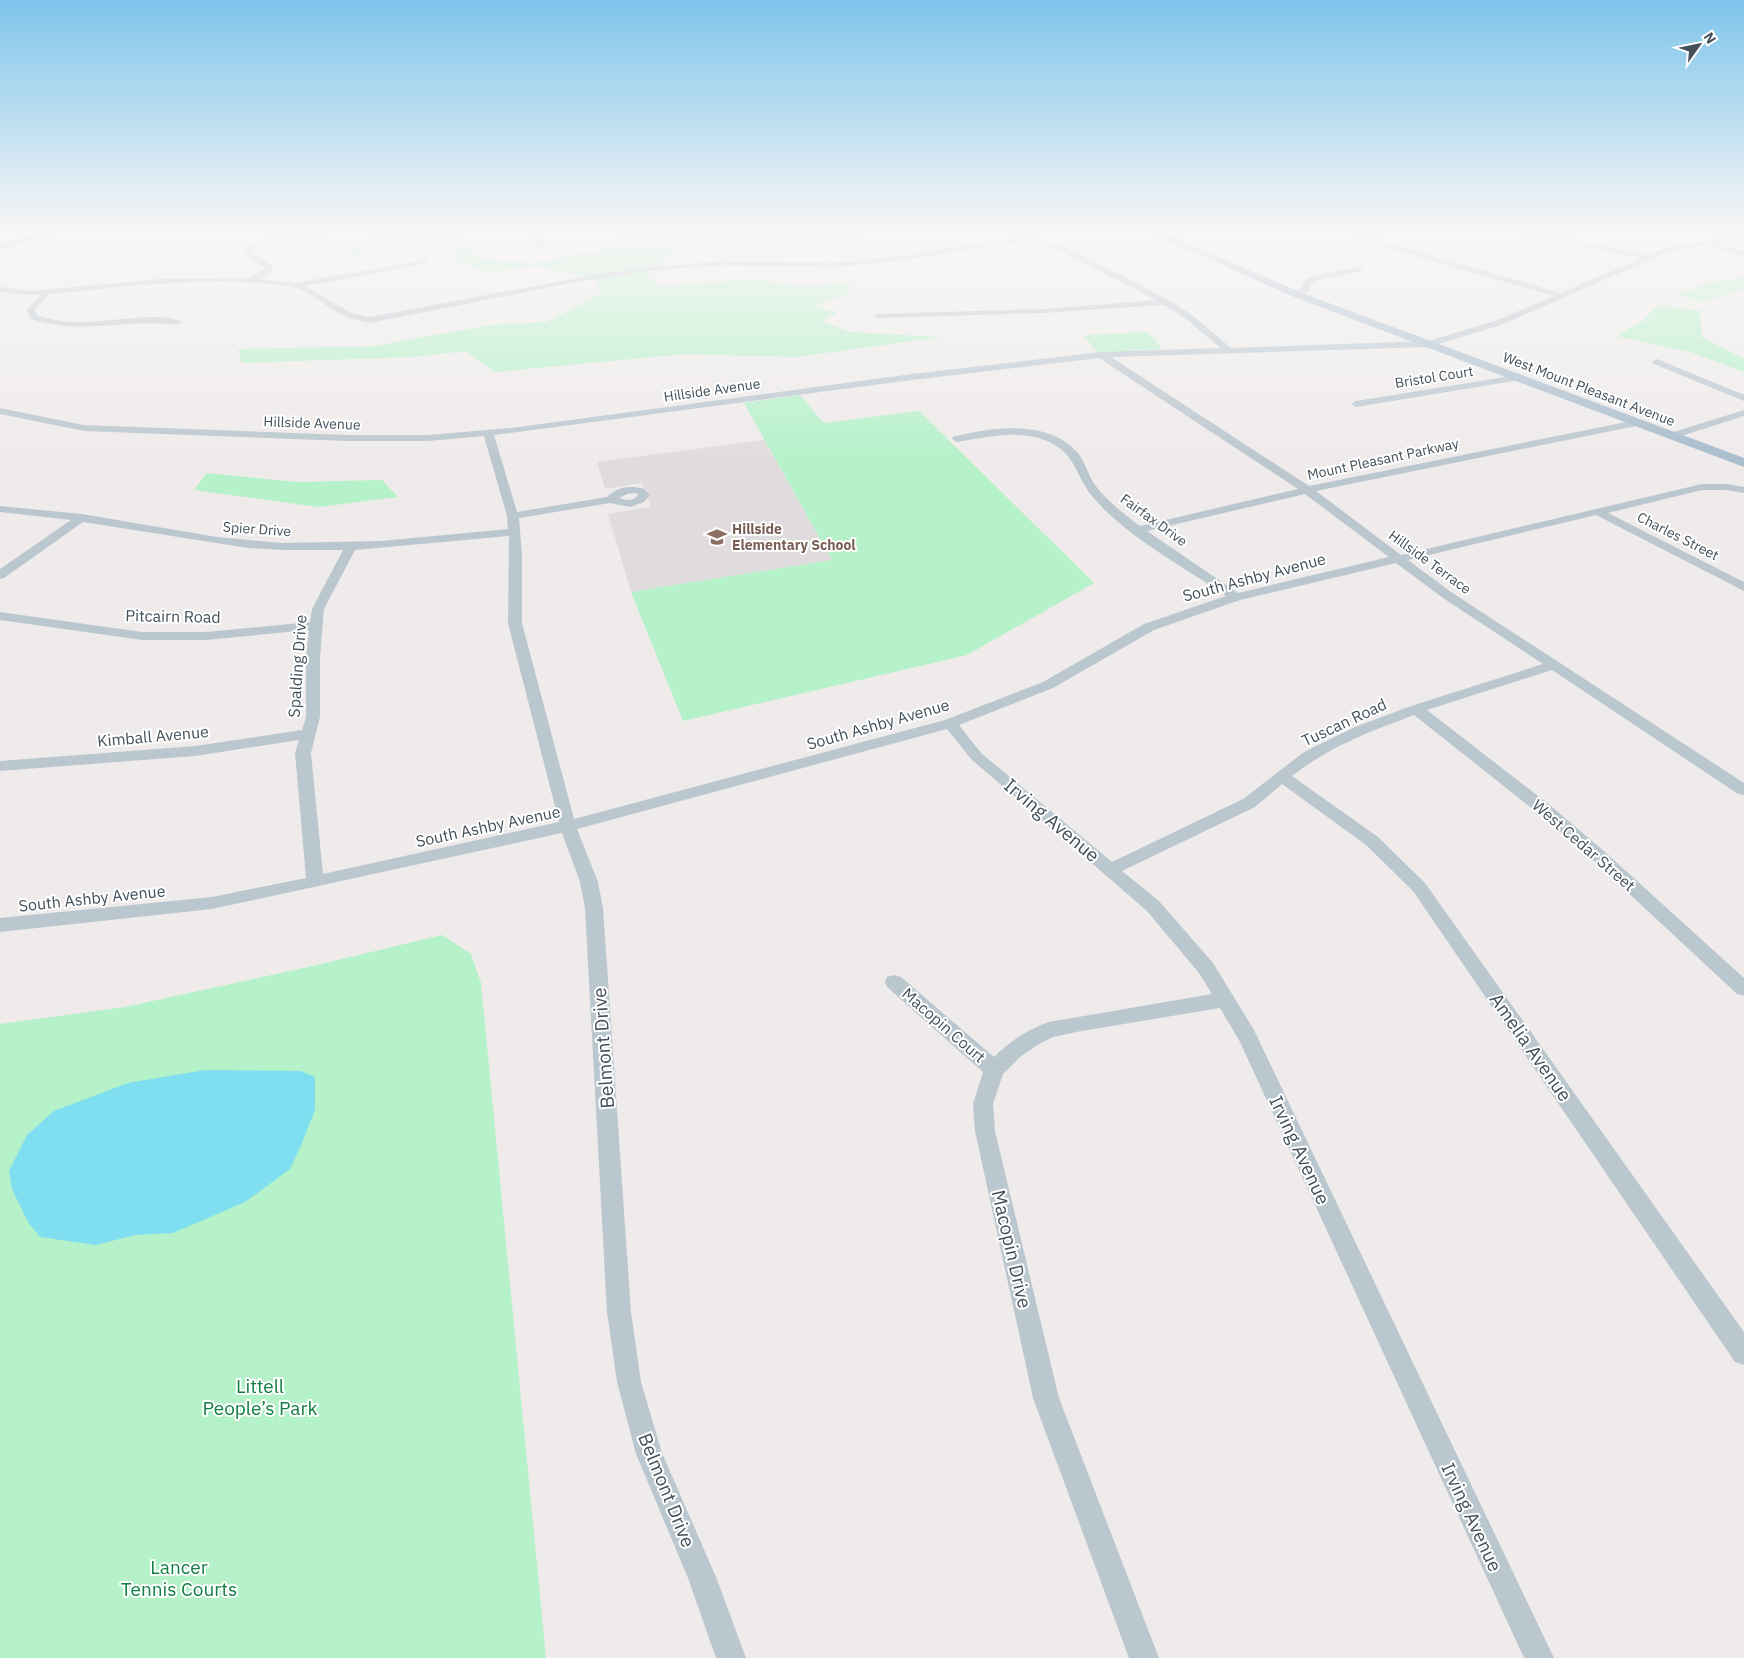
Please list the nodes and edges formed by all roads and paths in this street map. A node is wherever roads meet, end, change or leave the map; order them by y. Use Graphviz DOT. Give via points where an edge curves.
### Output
graph roads {
  1 [pos="34,306"];
  2 [pos="333,306"];
  3 [pos="440,306"];
  4 [pos="1106,306"];
  5 [pos="1173,306"];
  6 [pos="1328,306"];
  7 [pos="1535,306"];
  8 [pos="878,316"];
  9 [pos="178,322"];
  10 [pos="1429,344"];
  11 [pos="1227,349"];
  12 [pos="1101,355"];
  13 [pos="1657,362"];
  14 [pos="1517,378"];
  15 [pos="1744,398"];
  16 [pos="1356,404"];
  17 [pos="0,411"];
  18 [pos="1744,413"];
  19 [pos="1636,423"];
  20 [pos="488,433"];
  21 [pos="1672,436"];
  22 [pos="956,440"];
  23 [pos="1744,463"];
  24 [pos="1308,490"];
  25 [pos="1744,490"];
  26 [pos="610,500"];
  27 [pos="0,509"];
  28 [pos="1598,512"];
  29 [pos="82,517"];
  30 [pos="513,524"];
  31 [pos="1138,530"];
  32 [pos="350,548"];
  33 [pos="1399,559"];
  34 [pos="0,575"];
  35 [pos="1744,587"];
  36 [pos="1236,596"];
  37 [pos="0,616"];
  38 [pos="316,626"];
  39 [pos="1554,665"];
  40 [pos="1416,709"];
  41 [pos="950,723"];
  42 [pos="309,734"];
  43 [pos="0,766"];
  44 [pos="1282,777"];
  45 [pos="1744,790"];
  46 [pos="568,826"];
  47 [pos="1111,869"];
  48 [pos="315,882"];
  49 [pos="0,925"];
  50 [pos="894,982"];
  51 [pos="1744,989"];
  52 [pos="1225,1000"];
  53 [pos="994,1069"];
  54 [pos="1744,1353"];
  55 [pos="731,1658"];
  56 [pos="1144,1658"];
  57 [pos="1539,1658"];
  1 -- 9 [label="street" via="31,310 34,317 47,322 77,325"];
  2 -- 3 [label="street" via="351,318 370,320"];
  4 -- 8 [label="street"];
  5 -- 11 [label="street"];
  6 -- 10 [label="main road, West Mount Pleasant Avenue"];
  7 -- 10 [label="street, Hillside Avenue" via="1498,323"];
  10 -- 11 [label="street, Hillside Avenue"];
  10 -- 14 [label="main road, West Mount Pleasant Avenue"];
  11 -- 12 [label="street, Hillside Avenue"];
  12 -- 20 [label="street, Hillside Avenue"];
  12 -- 24 [label="street, Hillside Terrace"];
  13 -- 15 [label="street"];
  14 -- 16 [label="street, Bristol Court"];
  14 -- 19 [label="main road, West Mount Pleasant Avenue"];
  17 -- 20 [label="street, Hillside Avenue" via="84,428 387,439"];
  18 -- 21 [label="street"];
  19 -- 21 [label="main road, West Mount Pleasant Avenue"];
  19 -- 24 [label="street, Mount Pleasant Parkway"];
  20 -- 30 [label="street, Belmont Drive"];
  21 -- 23 [label="main road, West Mount Pleasant Avenue"];
  22 -- 31 [label="street, Fairfax Drive" via="1004,432 1048,438 1071,451 1093,491"];
  24 -- 31 [label="street, Mount Pleasant Parkway"];
  24 -- 33 [label="street, Hillside Terrace"];
  25 -- 28 [label="street, South Ashby Avenue" via="1702,487"];
  26 -- 30 [label="street, Spier Drive"];
  27 -- 29 [label="street, Spier Drive"];
  28 -- 33 [label="street, South Ashby Avenue"];
  28 -- 35 [label="street, Charles Street"];
  29 -- 32 [label="street, Spier Drive" via="241,544"];
  29 -- 34 [label="street"];
  30 -- 32 [label="street, Spier Drive"];
  30 -- 46 [label="street, Belmont Drive" via="515,623"];
  31 -- 36 [label="street, Fairfax Drive"];
  32 -- 38 [label="street, Spalding Drive" via="318,609"];
  33 -- 36 [label="street, South Ashby Avenue"];
  33 -- 39 [label="street, Hillside Terrace" via="1447,595"];
  36 -- 41 [label="street, South Ashby Avenue" via="1149,627 1039,689"];
  37 -- 38 [label="street, Pitcairn Road" via="142,636 206,636"];
  38 -- 42 [label="street, Spalding Drive" via="314,718"];
  39 -- 40 [label="street, Tuscan Road"];
  39 -- 45 [label="street, Hillside Terrace"];
  40 -- 44 [label="street, Tuscan Road" via="1360,730 1309,756"];
  40 -- 51 [label="street, West Cedar Street" via="1599,856"];
  41 -- 46 [label="street, South Ashby Avenue"];
  41 -- 47 [label="street, Irving Avenue" via="976,756"];
  42 -- 43 [label="street, Kimball Avenue" via="195,751"];
  42 -- 48 [label="street, Spalding Drive" via="303,753"];
  44 -- 47 [label="street, Tuscan Road" via="1249,803"];
  44 -- 54 [label="street, Amelia Avenue" via="1377,844 1419,887"];
  46 -- 48 [label="street, South Ashby Avenue"];
  46 -- 55 [label="street, Belmont Drive" via="589,882 594,908 619,1312 629,1382 649,1454 702,1577"];
  47 -- 52 [label="street, Irving Avenue" via="1177,932 1206,968"];
  48 -- 49 [label="street, South Ashby Avenue" via="212,903"];
  50 -- 53 [label="street, Macopin Court"];
  52 -- 53 [label="street, Macopin Drive" via="1049,1030 1032,1038"];
  52 -- 57 [label="street, Irving Avenue" via="1247,1036"];
  53 -- 56 [label="street, Macopin Drive" via="982,1104 985,1132 1046,1398"];
}
